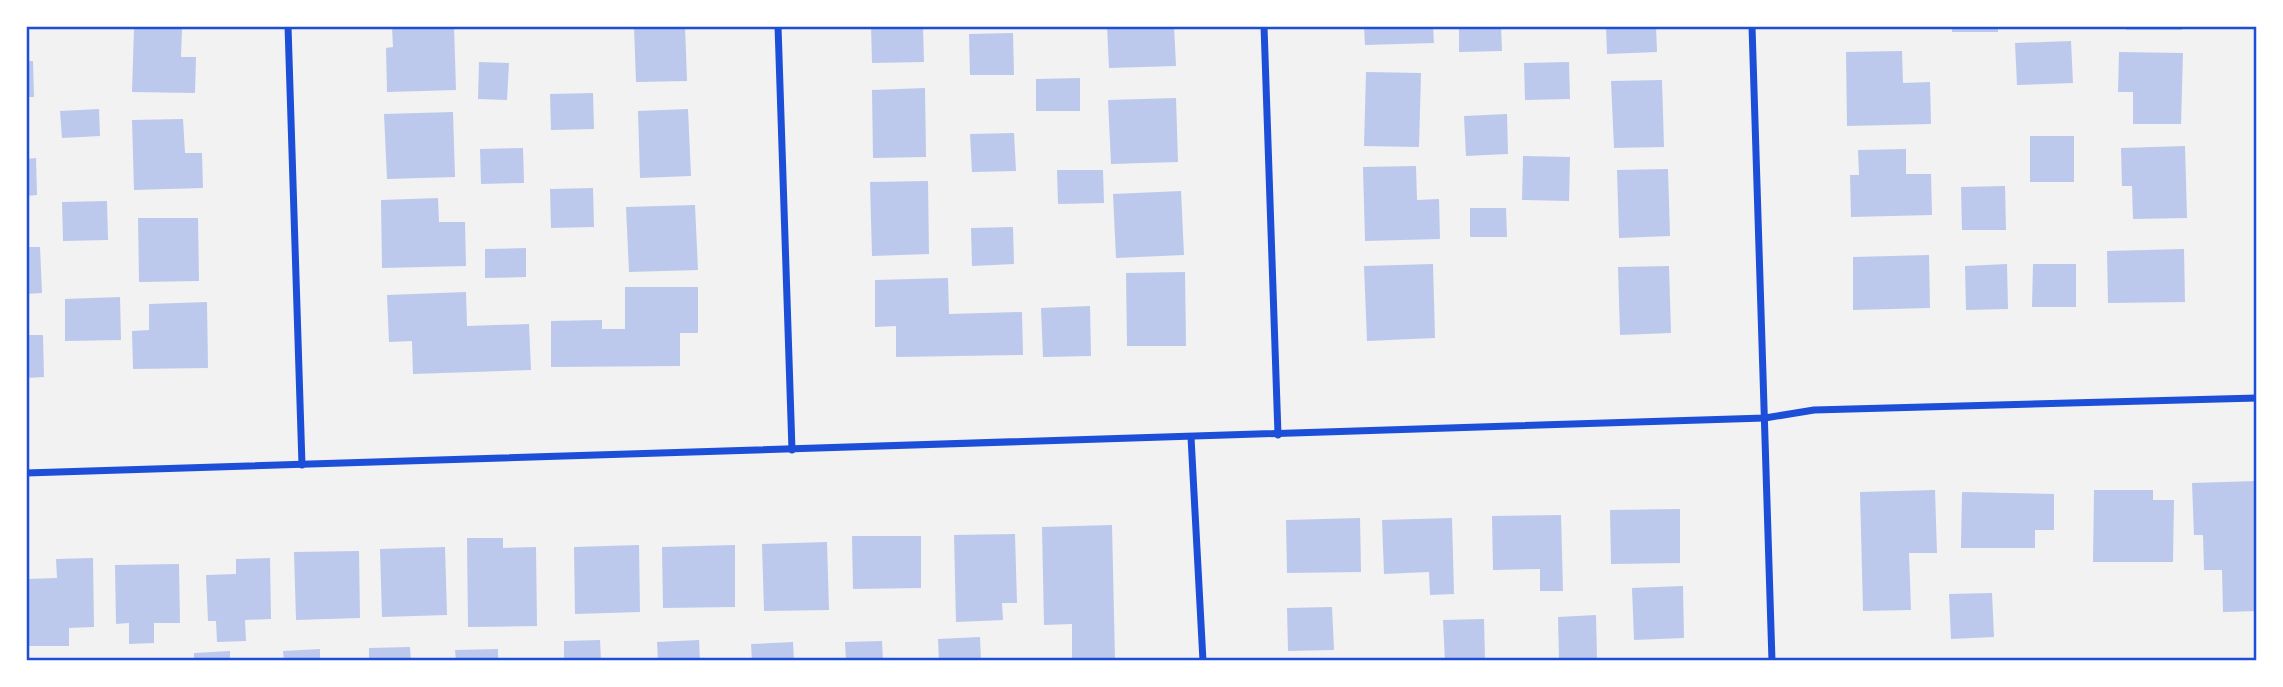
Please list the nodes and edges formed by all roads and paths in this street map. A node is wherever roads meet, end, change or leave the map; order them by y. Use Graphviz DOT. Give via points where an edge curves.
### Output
graph roads {
  1 [pos="288,26"];
  2 [pos="778,26"];
  3 [pos="1265,26"];
  4 [pos="1752,26"];
  5 [pos="2257,398"];
  6 [pos="1765,418"];
  7 [pos="1278,435"];
  8 [pos="1191,437"];
  9 [pos="792,450"];
  10 [pos="302,465"];
  11 [pos="26,473"];
  12 [pos="1203,661"];
  13 [pos="1772,661"];
  1 -- 10 [label="street"];
  2 -- 9 [label="street"];
  3 -- 7 [label="street"];
  4 -- 6 [label="street"];
  5 -- 6 [label="street" via="1814,410"];
  6 -- 7 [label="street"];
  6 -- 13 [label="street"];
  7 -- 8 [label="street"];
  8 -- 9 [label="street"];
  8 -- 12 [label="street"];
  9 -- 10 [label="street"];
  10 -- 11 [label="street"];
}
